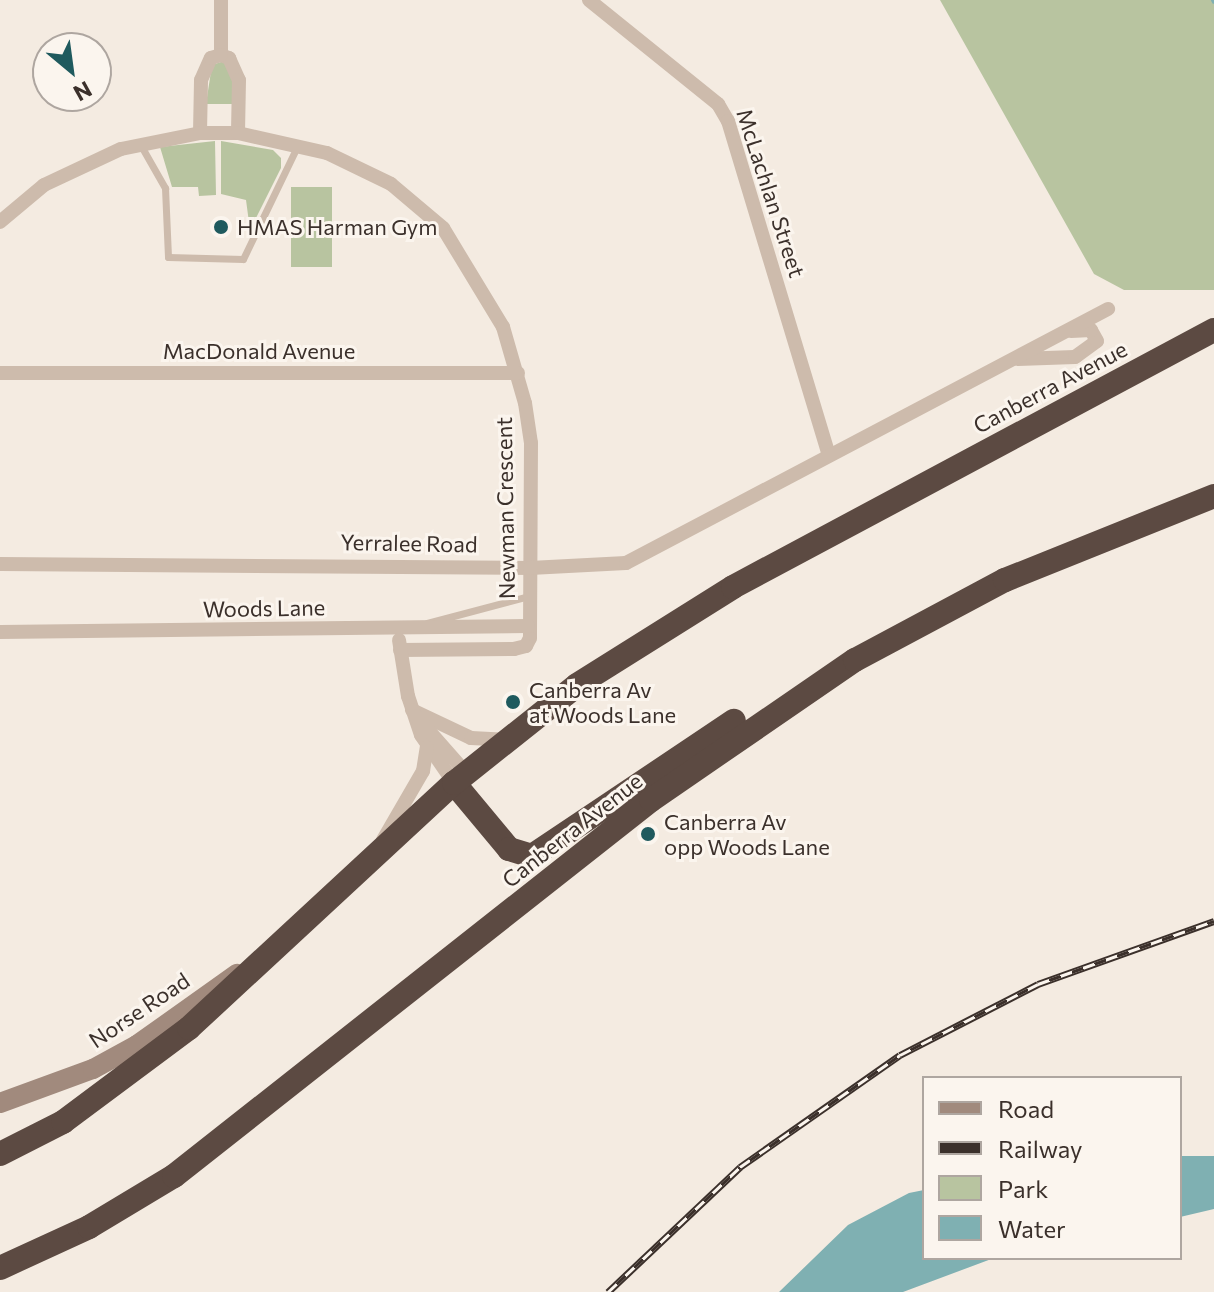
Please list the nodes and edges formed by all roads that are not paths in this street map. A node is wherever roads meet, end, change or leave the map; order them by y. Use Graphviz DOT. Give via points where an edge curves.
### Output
graph roads {
  1 [pos="221,0"];
  2 [pos="589,0"];
  3 [pos="221,55"];
  4 [pos="200,133"];
  5 [pos="238,133"];
  6 [pos="140,144"];
  7 [pos="298,145"];
  8 [pos="0,222"];
  9 [pos="1108,309"];
  10 [pos="1214,330"];
  11 [pos="1063,332"];
  12 [pos="1008,362"];
  13 [pos="0,373"];
  14 [pos="518,373"];
  15 [pos="829,455"];
  16 [pos="1214,496"];
  17 [pos="0,564"];
  18 [pos="530,568"];
  19 [pos="529,596"];
  20 [pos="927,618"];
  21 [pos="528,626"];
  22 [pos="397,628"];
  23 [pos="418,628"];
  24 [pos="0,632"];
  25 [pos="400,650"];
  26 [pos="414,713"];
  27 [pos="505,740"];
  28 [pos="427,747"];
  29 [pos="460,778"];
  30 [pos="375,854"];
  31 [pos="527,856"];
  32 [pos="526,899"];
  33 [pos="254,962"];
  34 [pos="0,1103"];
  35 [pos="0,1154"];
  36 [pos="0,1268"];
  1 -- 3 [label="street"];
  2 -- 15 [label="street, McLachlan Street" via="718,104 728,121"];
  3 -- 4 [label="street" via="211,58 201,80"];
  3 -- 5 [label="street" via="229,58 239,80"];
  4 -- 5 [label="street, Newman Crescent"];
  4 -- 6 [label="street, Newman Crescent"];
  5 -- 7 [label="street, Newman Crescent"];
  6 -- 7 [label="lane" via="165,188 168,257 243,259"];
  6 -- 8 [label="street, Newman Crescent" via="86,162 44,185"];
  7 -- 14 [label="street, Newman Crescent" via="391,184 443,228 485,290"];
  9 -- 11 [label="street, Yerralee Road"];
  10 -- 27 [label="highway, Canberra Avenue" via="733,587 577,685"];
  11 -- 12 [label="street, Yerralee Road"];
  11 -- 12 [label="street, Yerralee Road" via="1091,330 1097,341 1075,357"];
  12 -- 15 [label="street, Yerralee Road"];
  13 -- 14 [label="street, MacDonald Avenue"];
  14 -- 18 [label="street, Newman Crescent" via="531,443"];
  15 -- 18 [label="street, Yerralee Road" via="626,563"];
  16 -- 20 [label="highway, Canberra Avenue" via="1057,556"];
  17 -- 18 [label="street, Yerralee Road"];
  18 -- 19 [label="street, Newman Crescent"];
  19 -- 21 [label="street, Newman Crescent"];
  19 -- 23 [label="lane" via="446,614"];
  20 -- 31 [label="highway" via="771,698 547,849"];
  20 -- 32 [label="highway, Canberra Avenue" via="738,737"];
  21 -- 23 [label="street, Woods Lane"];
  21 -- 25 [label="street, Newman Crescent" via="529,641 518,649"];
  22 -- 23 [label="street, Woods Lane"];
  22 -- 24 [label="street, Woods Lane"];
  22 -- 25 [label="street"];
  25 -- 26 [label="street"];
  26 -- 27 [label="street" via="471,738"];
  26 -- 28 [label="street"];
  26 -- 29 [label="street"];
  27 -- 29 [label="highway, Canberra Avenue"];
  28 -- 29 [label="street"];
  28 -- 30 [label="street" via="423,771"];
  29 -- 30 [label="highway, Canberra Avenue"];
  29 -- 31 [label="highway"];
  30 -- 33 [label="highway, Canberra Avenue"];
  31 -- 32 [label="highway"];
  32 -- 36 [label="highway, Canberra Avenue" via="174,1176 89,1227"];
  33 -- 34 [label="main road, Norse Road" via="137,1045 93,1069"];
  33 -- 35 [label="highway, Canberra Avenue" via="189,1028 121,1082 63,1122"];
}
